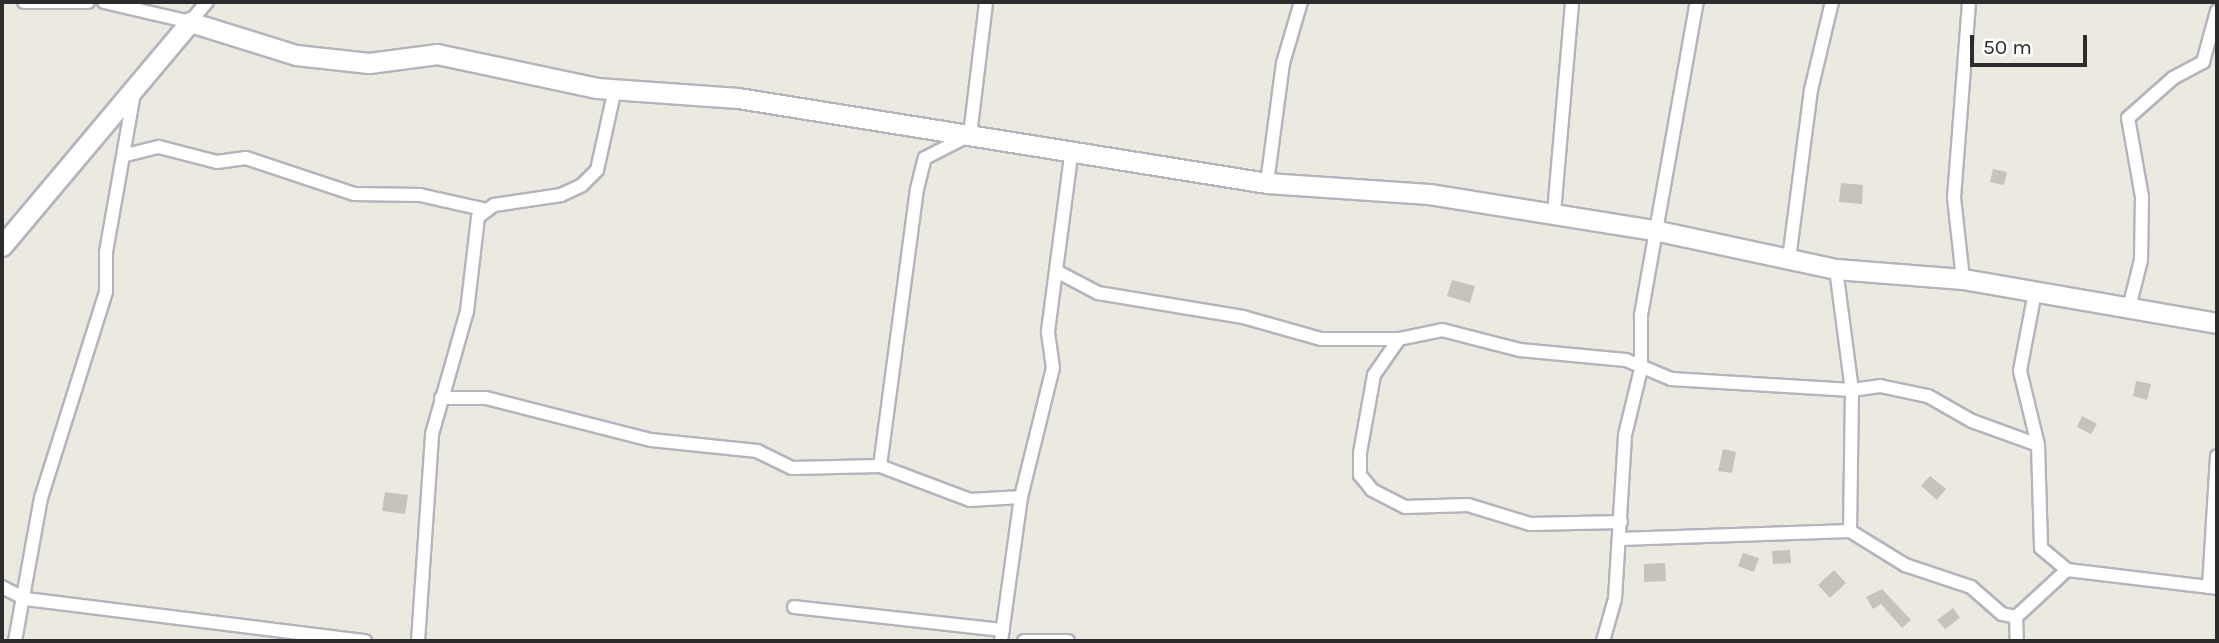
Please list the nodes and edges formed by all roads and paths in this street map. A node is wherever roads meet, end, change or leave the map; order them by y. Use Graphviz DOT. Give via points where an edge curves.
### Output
graph roads {
  1 [pos="24,2"];
  2 [pos="88,2"];
  3 [pos="104,2"];
  4 [pos="161,2"];
  5 [pos="207,2"];
  6 [pos="986,2"];
  7 [pos="1301,2"];
  8 [pos="1572,2"];
  9 [pos="1697,2"];
  10 [pos="1832,2"];
  11 [pos="1969,2"];
  12 [pos="2217,10"];
  13 [pos="166,15"];
  14 [pos="190,22"];
  15 [pos="136,81"];
  16 [pos="615,89"];
  17 [pos="970,135"];
  18 [pos="1072,149"];
  19 [pos="126,155"];
  20 [pos="1268,183"];
  21 [pos="487,210"];
  22 [pos="1554,214"];
  23 [pos="1654,230"];
  24 [pos="2,246"];
  25 [pos="1789,258"];
  26 [pos="1836,269"];
  27 [pos="1058,272"];
  28 [pos="1963,279"];
  29 [pos="2035,292"];
  30 [pos="2129,308"];
  31 [pos="2217,323"];
  32 [pos="1399,339"];
  33 [pos="1641,369"];
  34 [pos="1852,390"];
  35 [pos="441,398"];
  36 [pos="2038,445"];
  37 [pos="2217,456"];
  38 [pos="880,466"];
  39 [pos="1021,496"];
  40 [pos="1621,522"];
  41 [pos="1850,531"];
  42 [pos="1620,539"];
  43 [pos="2067,570"];
  44 [pos="2,587"];
  45 [pos="2213,587"];
  46 [pos="26,599"];
  47 [pos="794,607"];
  48 [pos="2016,617"];
  49 [pos="1002,636"];
  50 [pos="15,641"];
  51 [pos="365,641"];
  52 [pos="418,641"];
  53 [pos="1024,641"];
  54 [pos="1068,641"];
  55 [pos="1603,641"];
  56 [pos="2017,641"];
  1 -- 2 [label="street"];
  3 -- 13 [label="street"];
  4 -- 13 [label="street"];
  5 -- 14 [label="street"];
  6 -- 17 [label="street"];
  7 -- 20 [label="street" via="1283,63"];
  8 -- 22 [label="street"];
  9 -- 23 [label="street"];
  10 -- 25 [label="street" via="1811,90"];
  11 -- 28 [label="street" via="1954,198"];
  12 -- 30 [label="street" via="2203,62 2172,78 2129,118 2142,197 2141,260"];
  13 -- 14 [label="street"];
  14 -- 15 [label="street"];
  14 -- 16 [label="street" via="296,55 369,63 436,54"];
  15 -- 19 [label="street"];
  15 -- 24 [label="street"];
  16 -- 17 [label="street" via="738,98"];
  16 -- 21 [label="street" via="597,170 582,185"];
  17 -- 18 [label="street"];
  17 -- 38 [label="street" via="925,158"];
  18 -- 20 [label="street"];
  18 -- 27 [label="street"];
  19 -- 21 [label="street" via="159,147 217,162 246,158 354,194 420,195"];
  19 -- 46 [label="street" via="106,253 106,292 86,339 41,498"];
  20 -- 22 [label="street" via="1429,194"];
  21 -- 35 [label="street" via="478,217 467,311"];
  22 -- 23 [label="street"];
  23 -- 25 [label="street"];
  23 -- 33 [label="street" via="1641,315"];
  25 -- 26 [label="street"];
  26 -- 28 [label="street"];
  26 -- 34 [label="street"];
  27 -- 32 [label="street" via="1098,293 1175,310 1243,317 1321,339"];
  27 -- 39 [label="street" via="1048,331 1053,368"];
  28 -- 29 [label="street"];
  29 -- 30 [label="street"];
  29 -- 36 [label="street" via="2020,370"];
  30 -- 31 [label="street"];
  32 -- 33 [label="street" via="1442,330 1520,350 1626,360"];
  32 -- 40 [label="street" via="1374,374 1360,453 1360,475 1372,490 1405,507 1468,505 1531,524"];
  33 -- 34 [label="street" via="1671,379"];
  33 -- 40 [label="street" via="1625,435"];
  34 -- 36 [label="street" via="1880,386 1928,396 1972,421"];
  34 -- 41 [label="street"];
  35 -- 38 [label="street" via="486,398 652,440 757,451 792,468"];
  35 -- 52 [label="street" via="432,434"];
  36 -- 43 [label="street" via="2041,548"];
  37 -- 45 [label="street"];
  38 -- 39 [label="street" via="970,500"];
  39 -- 49 [label="street"];
  40 -- 42 [label="street"];
  41 -- 42 [label="street"];
  41 -- 48 [label="street" via="1905,565 1971,587 2002,614"];
  42 -- 55 [label="street" via="1615,599"];
  43 -- 45 [label="street"];
  43 -- 48 [label="street"];
  44 -- 46 [label="street"];
  46 -- 50 [label="street"];
  46 -- 51 [label="street"];
  47 -- 49 [label="street"];
  48 -- 56 [label="street"];
  53 -- 54 [label="street"];
}
